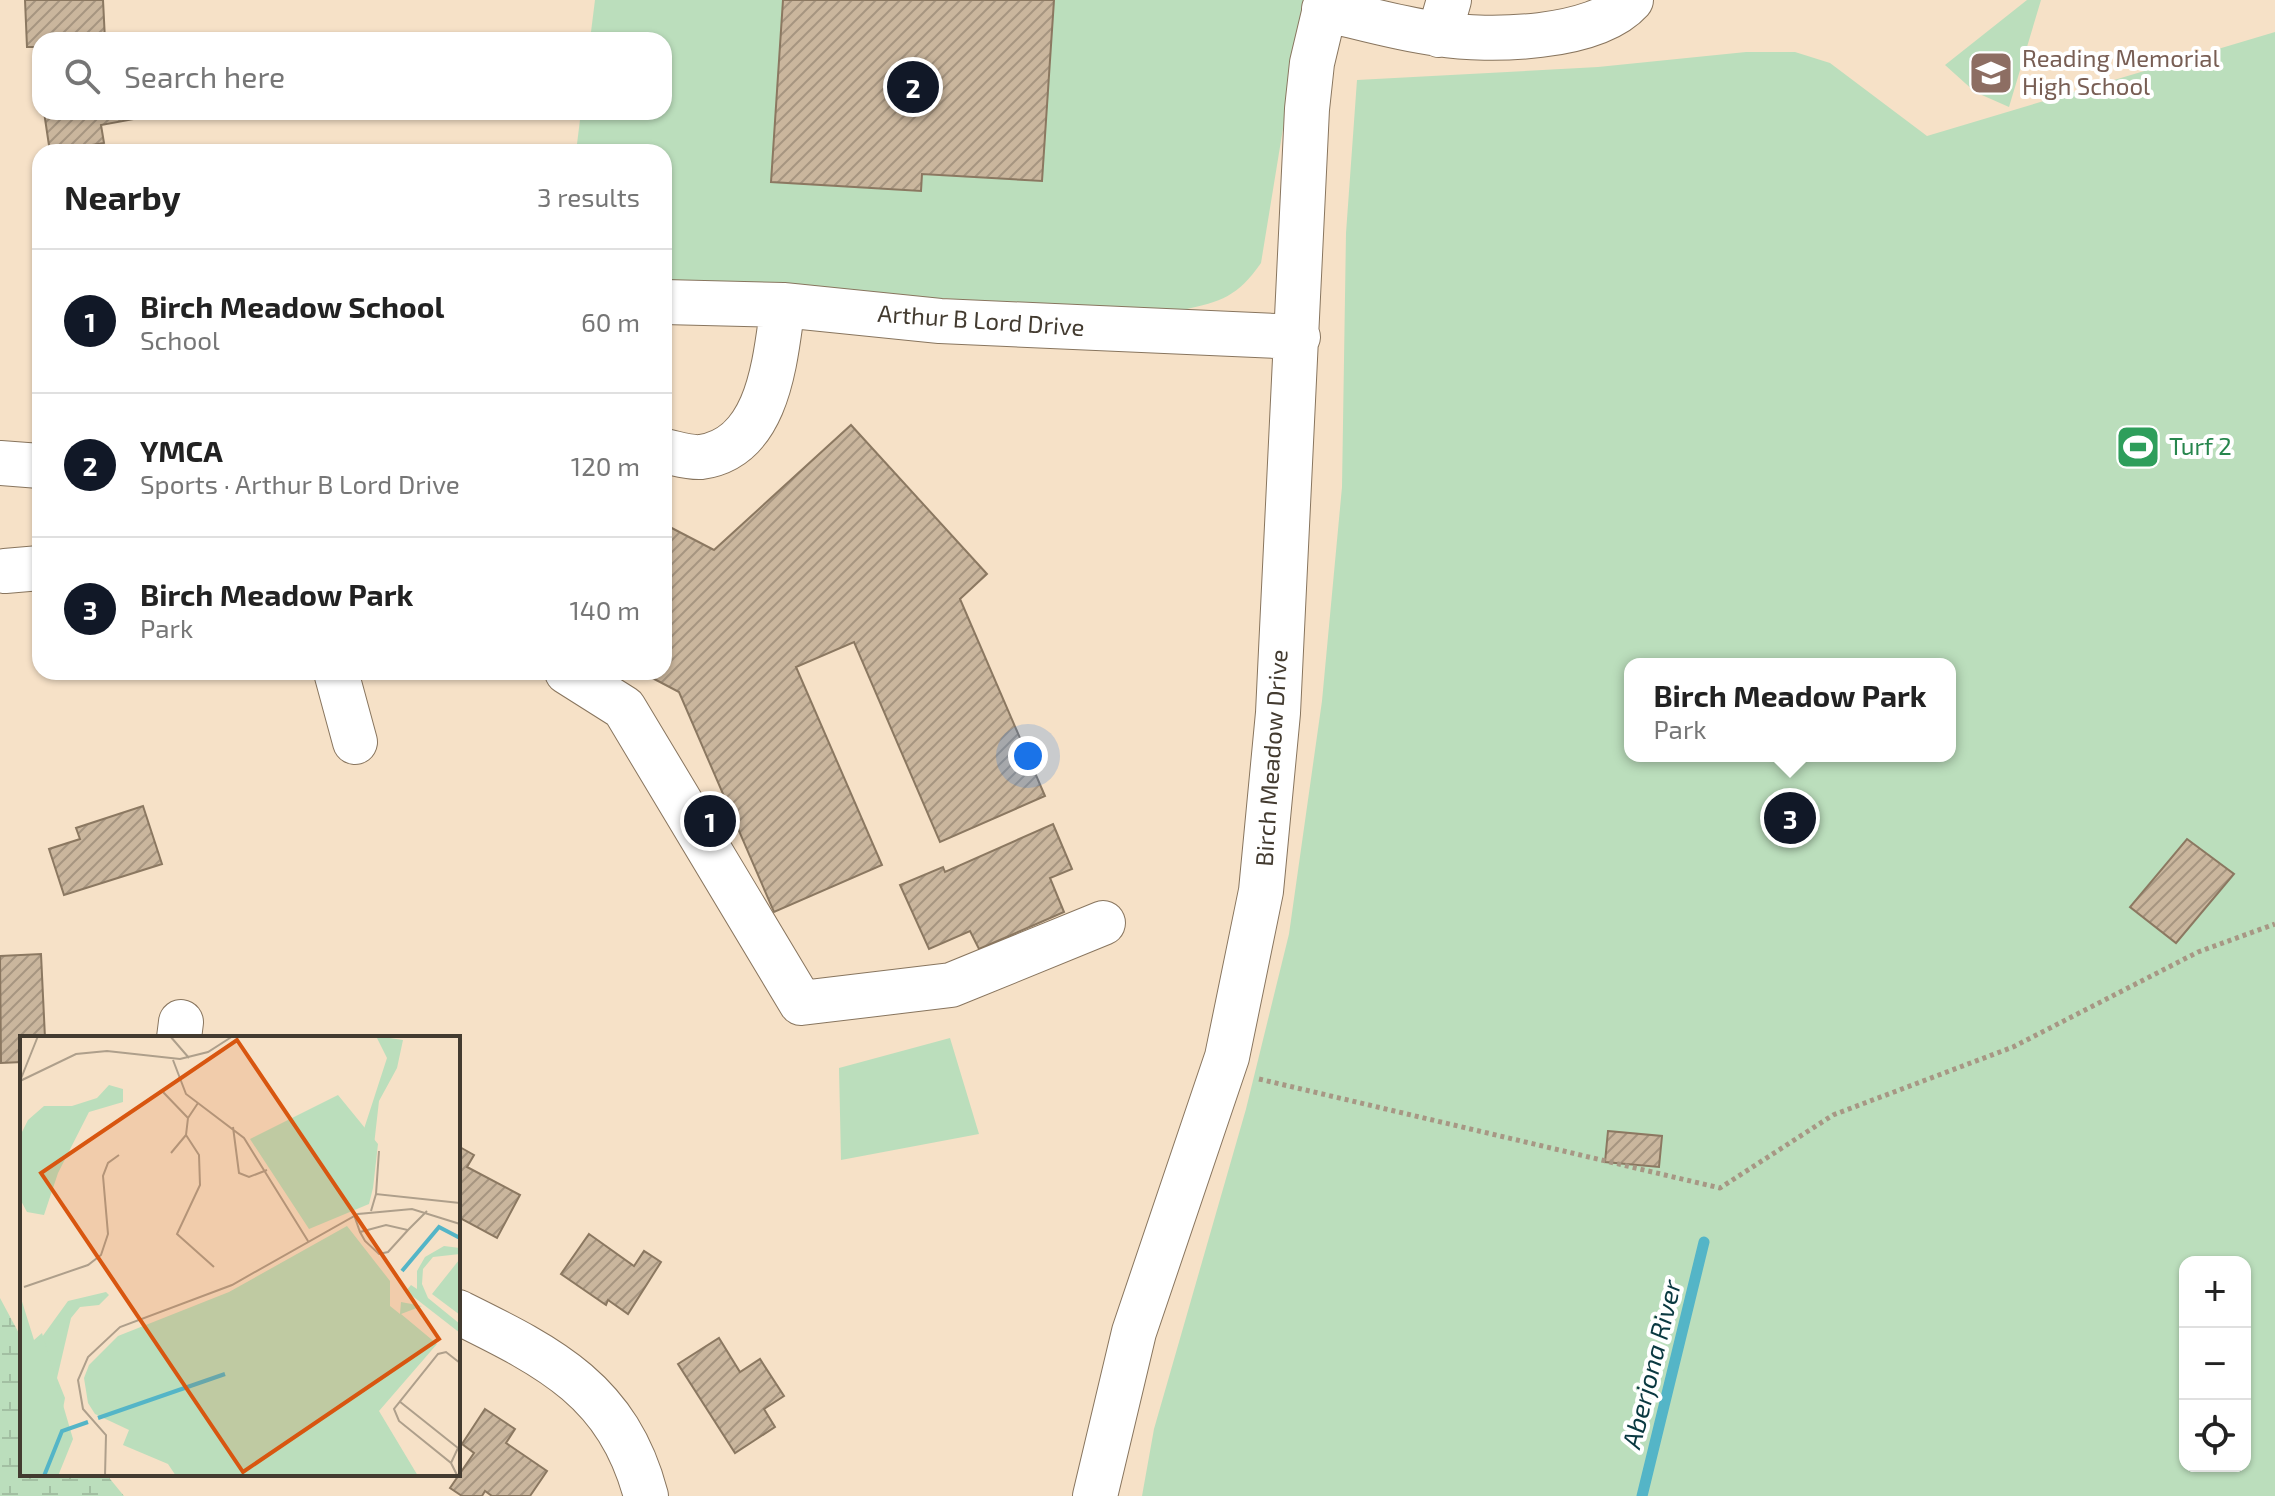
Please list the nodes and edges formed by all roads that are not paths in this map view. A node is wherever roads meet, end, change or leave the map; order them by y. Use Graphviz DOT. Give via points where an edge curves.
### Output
graph roads {
  1 [pos="1631,0"];
  2 [pos="1326,5"];
  3 [pos="1444,17"];
  4 [pos="672,302"];
  5 [pos="783,305"];
  6 [pos="1298,337"];
  7 [pos="672,452"];
  8 [pos="0,463"];
  9 [pos="32,465"];
  10 [pos="338,680"];
  11 [pos="580,680"];
  12 [pos="355,742"];
  13 [pos="1103,923"];
  14 [pos="460,1313"];
  15 [pos="646,1496"];
  16 [pos="1095,1496"];
  1 -- 3 [label="street" via="1618,15 1571,30 1499,39"];
  2 -- 3 [label="street"];
  2 -- 6 [label="street, Birch Meadow Drive" via="1306,121"];
  4 -- 5 [label="street, Arthur B Lord Drive"];
  5 -- 6 [label="street, Arthur B Lord Drive" via="940,321"];
  5 -- 7 [label="street" via="773,378 753,422 728,448 699,457"];
  6 -- 16 [label="street, Birch Meadow Drive" via="1268,840 1252,940 1223,1071 1134,1332"];
  8 -- 9 [label="street"];
  10 -- 12 [label="street"];
  11 -- 13 [label="street" via="624,708 801,1003 951,985"];
  14 -- 15 [label="street" via="533,1349 576,1378 609,1413"];
}
